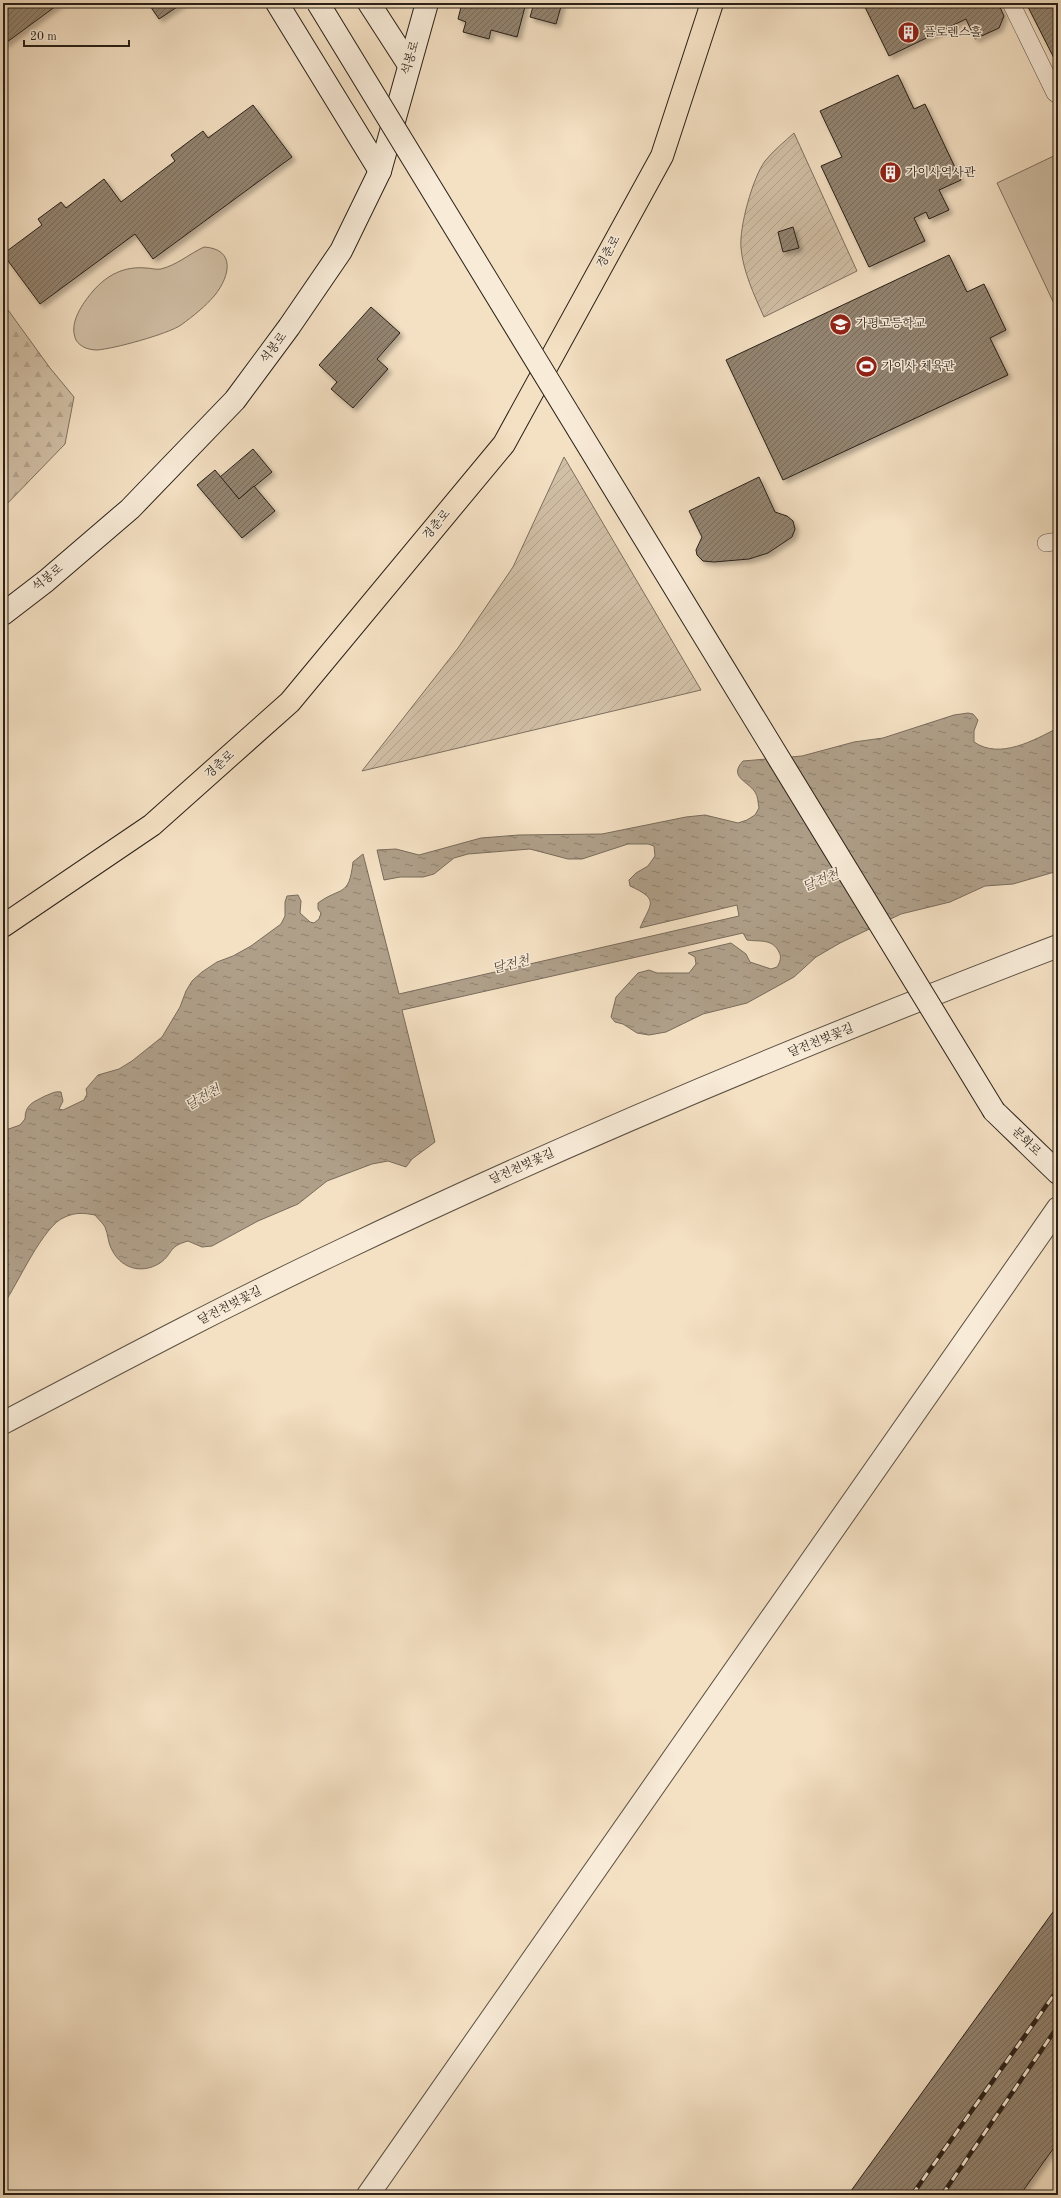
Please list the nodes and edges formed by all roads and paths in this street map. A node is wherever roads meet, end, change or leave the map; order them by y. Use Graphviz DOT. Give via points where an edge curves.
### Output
graph roads {
  1 [pos="277,3"];
  2 [pos="318,3"];
  3 [pos="369,3"];
  4 [pos="426,3"];
  5 [pos="712,3"];
  6 [pos="1011,3"];
  7 [pos="408,66"];
  8 [pos="1058,94"];
  9 [pos="380,171"];
  10 [pos="3,614"];
  11 [pos="3,926"];
  12 [pos="1058,946"];
  13 [pos="1058,1173"];
  14 [pos="1058,1208"];
  15 [pos="3,1423"];
  16 [pos="368,2195"];
  1 -- 9 [label="main road"];
  2 -- 13 [label="main road, 문화로, bridge" via="994,1111"];
  3 -- 7 [label="main road"];
  4 -- 7 [label="main road, 석봉로"];
  5 -- 11 [label="main road, 경춘로" via="662,156 504,444 290,702 152,825"];
  6 -- 8 [label="lane" via="1055,93"];
  7 -- 9 [label="main road, 석봉로"];
  9 -- 10 [label="main road, 석봉로" via="341,251 235,400 130,509"];
  12 -- 15 [label="main road, 달전천벚꽃길" via="611,1127 484,1184 296,1273"];
  14 -- 16 [label="main road"];
}
